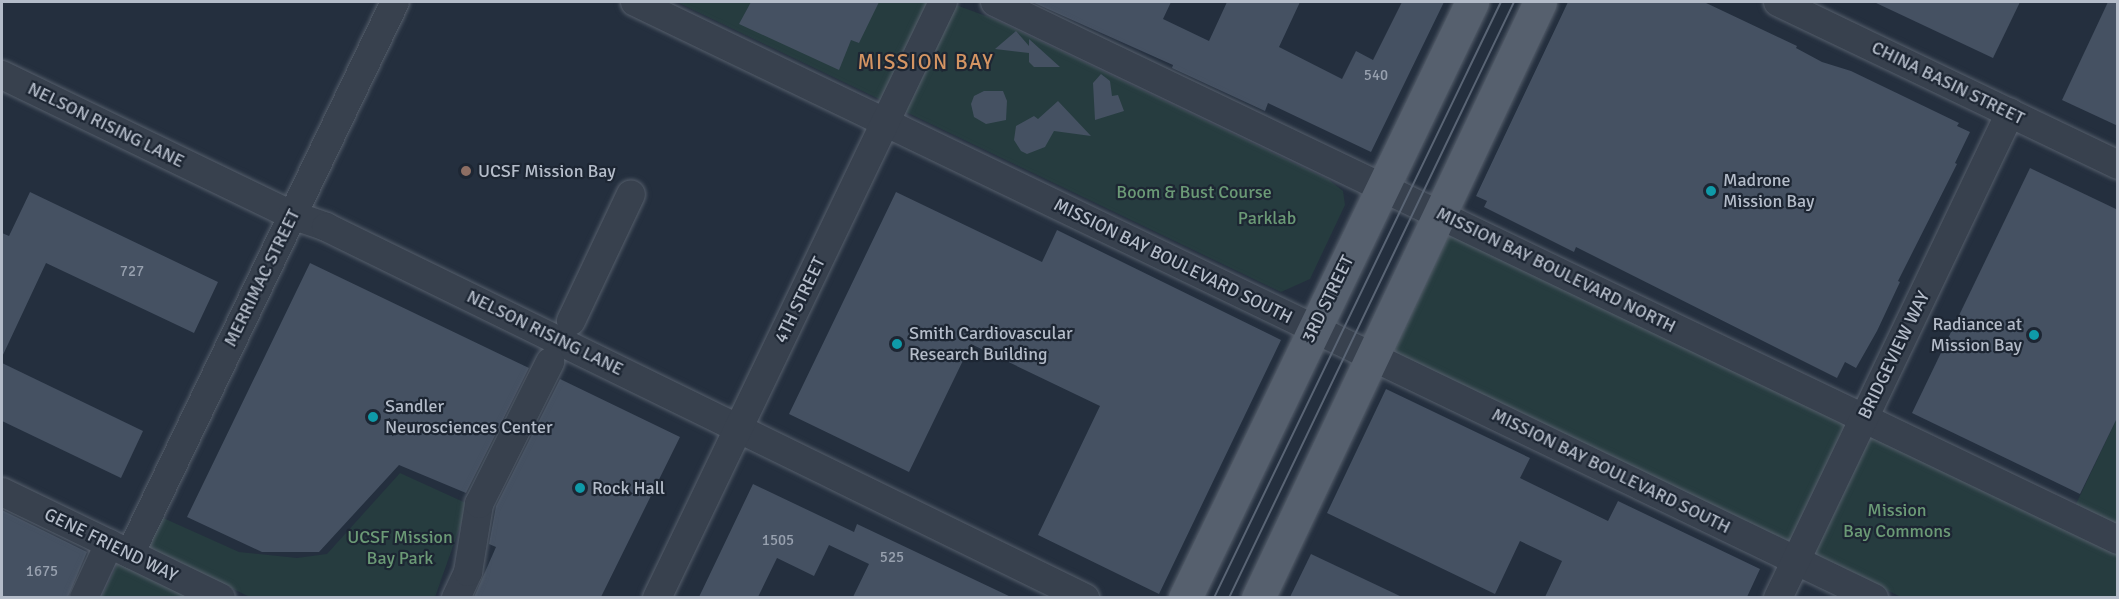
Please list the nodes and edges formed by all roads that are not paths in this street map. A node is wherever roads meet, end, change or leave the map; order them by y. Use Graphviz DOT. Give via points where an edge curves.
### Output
graph roads {
  1 [pos="395,2"];
  2 [pos="635,2"];
  3 [pos="943,2"];
  4 [pos="995,2"];
  5 [pos="1472,2"];
  6 [pos="1540,2"];
  7 [pos="1778,2"];
  8 [pos="2,75"];
  9 [pos="2010,113"];
  10 [pos="885,122"];
  11 [pos="2118,165"];
  12 [pos="1383,187"];
  13 [pos="631,194"];
  14 [pos="292,215"];
  15 [pos="1441,215"];
  16 [pos="571,321"];
  17 [pos="1315,328"];
  18 [pos="1373,357"];
  19 [pos="550,362"];
  20 [pos="1864,418"];
  21 [pos="738,428"];
  22 [pos="2,492"];
  23 [pos="2118,540"];
  24 [pos="120,549"];
  25 [pos="1796,560"];
  26 [pos="84,597"];
  27 [pos="221,597"];
  28 [pos="456,597"];
  29 [pos="657,597"];
  30 [pos="1085,597"];
  31 [pos="1185,597"];
  32 [pos="1258,597"];
  33 [pos="1778,597"];
  34 [pos="1874,597"];
  1 -- 14 [label="street, MERRIMAC STREET"];
  2 -- 10 [label="street, MISSION BAY BOULEVARD SOUTH"];
  3 -- 10 [label="street, 4TH STREET"];
  4 -- 12 [label="street, MISSION BAY BOULEVARD NORTH"];
  5 -- 12 [label="main road, 3RD STREET"];
  6 -- 15 [label="main road"];
  7 -- 9 [label="street, CHINA BASIN STREET"];
  8 -- 14 [label="street, NELSON RISING LANE"];
  9 -- 11 [label="street, CHINA BASIN STREET"];
  9 -- 20 [label="street, BRIDGEVIEW WAY"];
  10 -- 17 [label="street, MISSION BAY BOULEVARD SOUTH"];
  10 -- 21 [label="street, 4TH STREET"];
  12 -- 15 [label="street, MISSION BAY BOULEVARD NORTH"];
  12 -- 17 [label="main road, 3RD STREET"];
  13 -- 16 [label="street"];
  14 -- 21 [label="street, NELSON RISING LANE" via="326,227"];
  14 -- 24 [label="street, MERRIMAC STREET"];
  15 -- 18 [label="main road"];
  15 -- 20 [label="street, MISSION BAY BOULEVARD NORTH"];
  17 -- 18 [label="street, MISSION BAY BOULEVARD SOUTH"];
  17 -- 31 [label="main road, 3RD STREET"];
  18 -- 25 [label="street, MISSION BAY BOULEVARD SOUTH"];
  18 -- 32 [label="main road"];
  19 -- 28 [label="street" via="479,504 468,572"];
  20 -- 23 [label="street, MISSION BAY BOULEVARD NORTH"];
  20 -- 25 [label="street, BRIDGEVIEW WAY"];
  21 -- 29 [label="street, 4TH STREET"];
  21 -- 30 [label="street, NELSON RISING LANE"];
  22 -- 24 [label="street, GENE FRIEND WAY"];
  24 -- 26 [label="street, MERRIMAC STREET"];
  24 -- 27 [label="street, GENE FRIEND WAY"];
  25 -- 33 [label="street, BRIDGEVIEW WAY"];
  25 -- 34 [label="street, MISSION BAY BOULEVARD SOUTH"];
}
